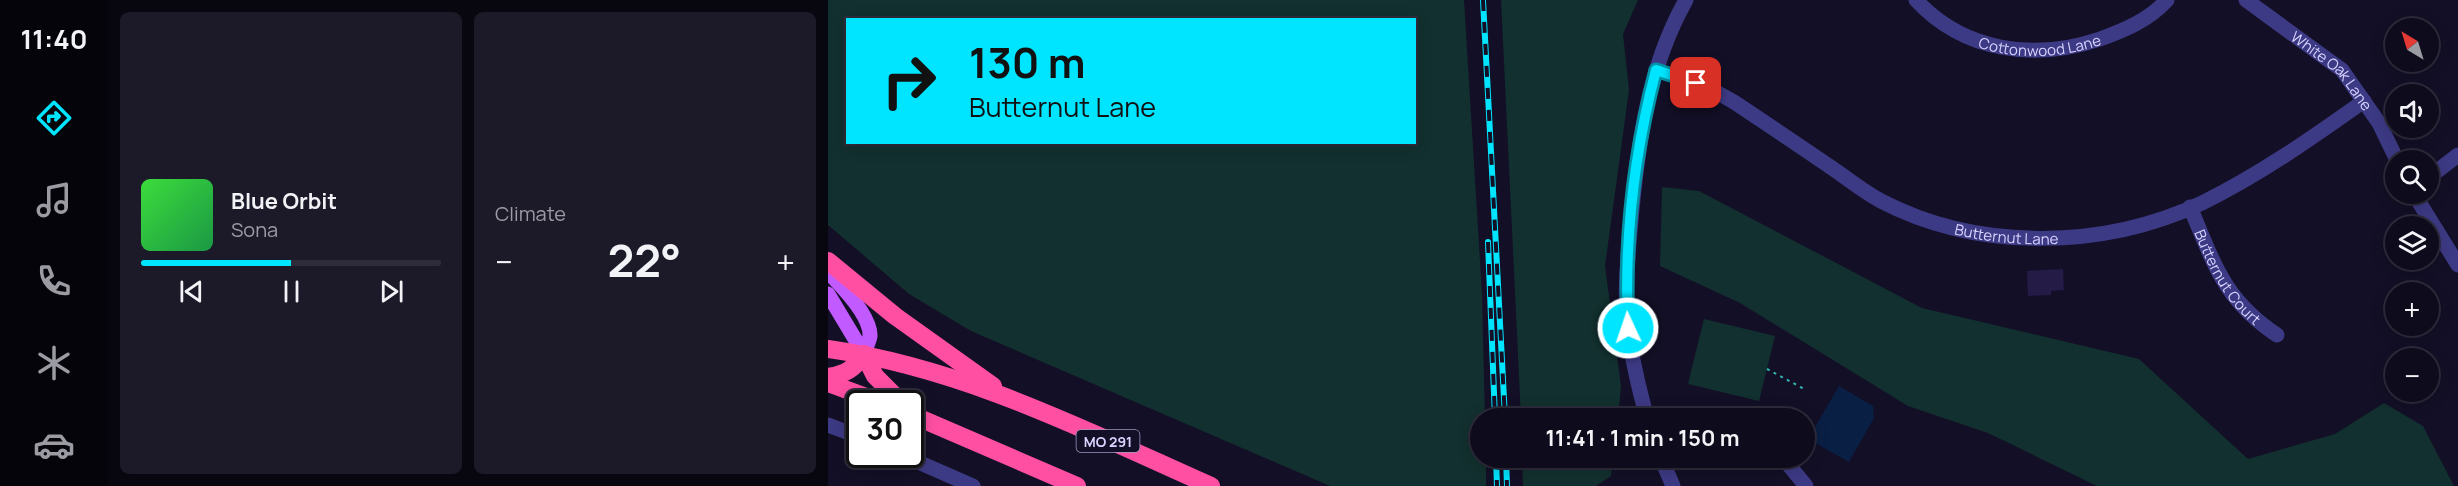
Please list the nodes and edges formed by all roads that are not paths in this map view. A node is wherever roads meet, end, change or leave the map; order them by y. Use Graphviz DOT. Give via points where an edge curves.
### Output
graph roads {
  1 [pos="1686,0"];
  2 [pos="1916,0"];
  3 [pos="2167,0"];
  4 [pos="2246,0"];
  5 [pos="1656,70"];
  6 [pos="2364,101"];
  7 [pos="2392,150"];
  8 [pos="2458,155"];
  9 [pos="2439,170"];
  10 [pos="2420,204"];
  11 [pos="2190,207"];
  12 [pos="828,261"];
  13 [pos="2458,265"];
  14 [pos="828,272"];
  15 [pos="828,294"];
  16 [pos="2277,334"];
  17 [pos="828,349"];
  18 [pos="864,354"];
  19 [pos="828,376"];
  20 [pos="828,383"];
  21 [pos="847,390"];
  22 [pos="889,390"];
  23 [pos="1006,396"];
  24 [pos="1644,408"];
  25 [pos="924,419"];
  26 [pos="828,425"];
  27 [pos="846,432"];
  28 [pos="924,465"];
  29 [pos="1665,468"];
  30 [pos="1791,468"];
  31 [pos="973,486"];
  32 [pos="1077,486"];
  33 [pos="1211,486"];
  34 [pos="1673,486"];
  35 [pos="1806,486"];
  1 -- 5 [label="street"];
  2 -- 3 [label="street, Cottonwood Lane" via="1958,33 2016,51 2056,50 2118,33 2143,21"];
  4 -- 6 [label="street, White Oak Lane" via="2342,70"];
  5 -- 11 [label="street, Butternut Lane" via="1701,85 1734,102 1880,200 1957,228 1994,235 2082,237 2125,230"];
  5 -- 24 [label="street" via="1642,124 1626,277 1628,328"];
  6 -- 7 [label="street, White Oak Lane"];
  6 -- 11 [label="street, Butternut Lane" via="2284,157"];
  8 -- 9 [label="street"];
  10 -- 13 [label="street"];
  11 -- 16 [label="street, Butternut Court" via="2225,285 2256,321"];
  12 -- 23 [label="highway" via="928,341"];
  14 -- 18 [label="main road" via="865,319 870,335"];
  15 -- 18 [label="main road"];
  17 -- 18 [label="highway, MO 291"];
  18 -- 19 [label="highway" via="855,368 842,375"];
  18 -- 22 [label="highway" via="875,376"];
  18 -- 23 [label="highway, MO 291"];
  20 -- 21 [label="highway"];
  23 -- 33 [label="highway, MO 291"];
  25 -- 32 [label="highway"];
  26 -- 27 [label="street"];
  28 -- 31 [label="street"];
  29 -- 34 [label="street"];
  30 -- 35 [label="street"];
}
